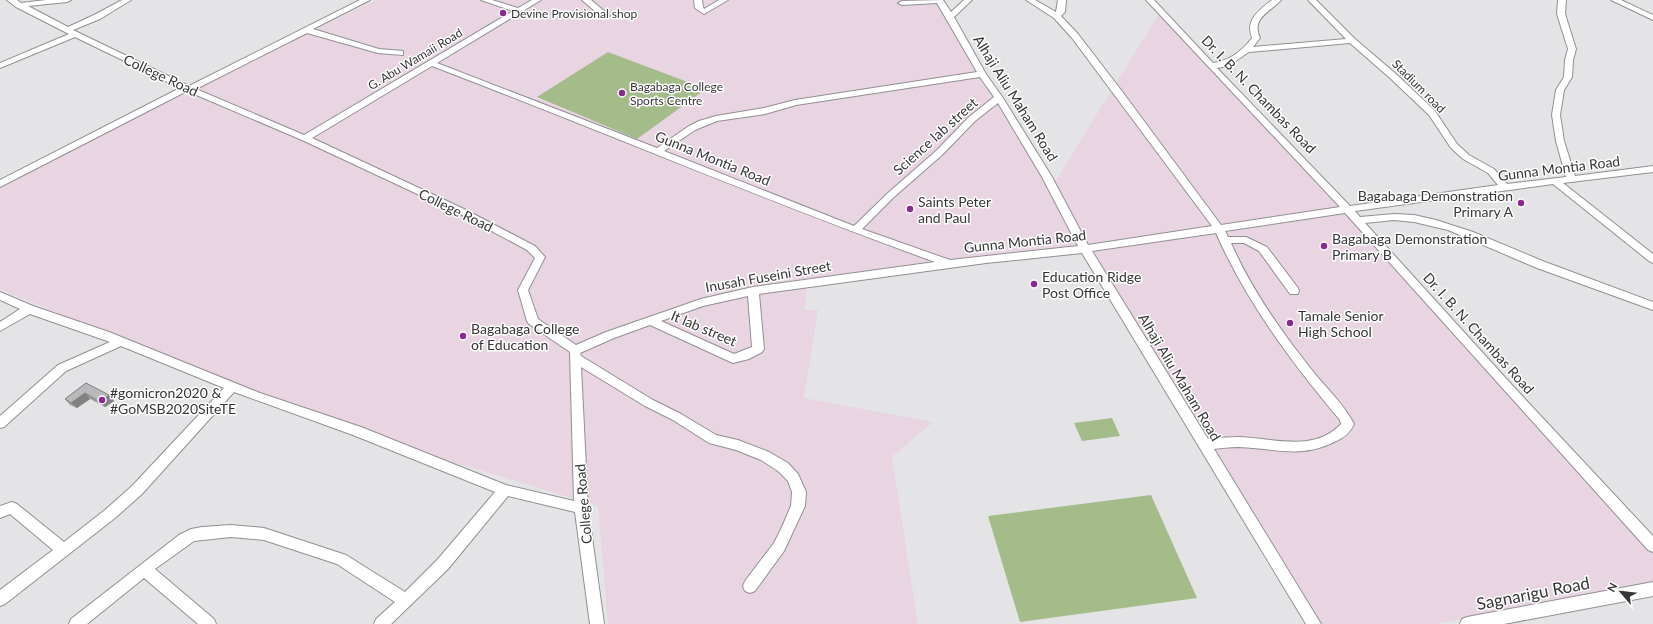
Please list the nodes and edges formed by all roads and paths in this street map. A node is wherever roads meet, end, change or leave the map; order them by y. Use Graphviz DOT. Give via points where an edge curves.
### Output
graph roads {
  1 [pos="67,0"];
  2 [pos="127,0"];
  3 [pos="366,0"];
  4 [pos="485,0"];
  5 [pos="538,0"];
  6 [pos="586,0"];
  7 [pos="698,0"];
  8 [pos="724,0"];
  9 [pos="968,0"];
  10 [pos="1030,0"];
  11 [pos="1062,0"];
  12 [pos="1150,0"];
  13 [pos="1277,0"];
  14 [pos="1312,0"];
  15 [pos="1562,0"];
  16 [pos="1615,0"];
  17 [pos="939,1"];
  18 [pos="15,2"];
  19 [pos="902,3"];
  20 [pos="519,11"];
  21 [pos="606,16"];
  22 [pos="1057,16"];
  23 [pos="950,17"];
  24 [pos="1653,18"];
  25 [pos="307,30"];
  26 [pos="72,32"];
  27 [pos="1352,41"];
  28 [pos="1247,50"];
  29 [pos="400,53"];
  30 [pos="432,63"];
  31 [pos="0,66"];
  32 [pos="1211,66"];
  33 [pos="982,74"];
  34 [pos="187,89"];
  35 [pos="999,98"];
  36 [pos="305,138"];
  37 [pos="658,151"];
  38 [pos="1653,170"];
  39 [pos="1572,180"];
  40 [pos="1556,182"];
  41 [pos="0,184"];
  42 [pos="1506,189"];
  43 [pos="1348,210"];
  44 [pos="1358,220"];
  45 [pos="1219,229"];
  46 [pos="855,230"];
  47 [pos="1223,240"];
  48 [pos="1085,249"];
  49 [pos="1653,259"];
  50 [pos="949,264"];
  51 [pos="753,291"];
  52 [pos="1294,291"];
  53 [pos="0,296"];
  54 [pos="1653,306"];
  55 [pos="29,309"];
  56 [pos="651,321"];
  57 [pos="0,327"];
  58 [pos="120,342"];
  59 [pos="575,354"];
  60 [pos="232,387"];
  61 [pos="0,423"];
  62 [pos="1204,445"];
  63 [pos="505,490"];
  64 [pos="581,508"];
  65 [pos="0,512"];
  66 [pos="1653,546"];
  67 [pos="64,550"];
  68 [pos="144,569"];
  69 [pos="750,586"];
  70 [pos="1653,589"];
  71 [pos="0,599"];
  72 [pos="406,601"];
  73 [pos="1524,619"];
  74 [pos="76,624"];
  75 [pos="209,624"];
  76 [pos="381,624"];
  77 [pos="597,624"];
  78 [pos="1314,624"];
  79 [pos="1468,624"];
  1 -- 18 [label="street"];
  2 -- 26 [label="street"];
  3 -- 25 [label="street"];
  4 -- 20 [label="street"];
  5 -- 20 [label="street, G. Abu Wamaii Road"];
  6 -- 21 [label="street"];
  7 -- 8 [label="street" via="699,8 704,12"];
  9 -- 23 [label="street"];
  10 -- 22 [label="street"];
  11 -- 22 [label="street" via="1061,12"];
  12 -- 32 [label="street, Dr. I. B. N. Chambas Road"];
  13 -- 28 [label="street" via="1266,7 1254,24 1256,38"];
  14 -- 27 [label="street, Stadium road"];
  15 -- 39 [label="street" via="1561,14 1572,49 1568,77 1560,90 1556,115 1560,141"];
  16 -- 24 [label="street"];
  17 -- 19 [label="street"];
  17 -- 23 [label="street, Alhaji Aliu Maham Road"];
  18 -- 26 [label="street, College Road"];
  20 -- 30 [label="street, G. Abu Wamaii Road"];
  22 -- 45 [label="street" via="1118,92"];
  23 -- 33 [label="street, Alhaji Aliu Maham Road"];
  25 -- 29 [label="street" via="378,51"];
  25 -- 34 [label="street"];
  26 -- 31 [label="street"];
  26 -- 34 [label="street, College Road"];
  27 -- 28 [label="street"];
  27 -- 42 [label="street, Stadium road" via="1432,113 1460,152 1492,171"];
  28 -- 32 [label="street" via="1225,64"];
  30 -- 36 [label="street, G. Abu Wamaii Road"];
  30 -- 37 [label="street, Gunna Montia Road"];
  32 -- 43 [label="street, Dr. I. B. N. Chambas Road"];
  33 -- 35 [label="street, Alhaji Aliu Maham Road"];
  33 -- 37 [label="street" via="795,103 716,119 692,128"];
  34 -- 36 [label="street, College Road"];
  34 -- 41 [label="street"];
  35 -- 46 [label="street, Science lab street" via="972,119"];
  35 -- 48 [label="street, Alhaji Aliu Maham Road" via="1047,177"];
  36 -- 59 [label="street, College Road" via="432,196 531,248 540,257 523,290 533,321"];
  37 -- 46 [label="street, Gunna Montia Road"];
  38 -- 39 [label="street, Gunna Montia Road"];
  39 -- 40 [label="street, Gunna Montia Road"];
  40 -- 42 [label="street, Gunna Montia Road"];
  40 -- 49 [label="street"];
  42 -- 43 [label="street, Gunna Montia Road" via="1422,198"];
  43 -- 44 [label="street, Dr. I. B. N. Chambas Road"];
  43 -- 45 [label="street, Gunna Montia Road"];
  44 -- 54 [label="street" via="1394,217 1451,228"];
  44 -- 66 [label="street, Dr. I. B. N. Chambas Road"];
  45 -- 47 [label="street"];
  45 -- 48 [label="street, Gunna Montia Road"];
  46 -- 50 [label="street, Gunna Montia Road"];
  47 -- 52 [label="street" via="1246,240 1263,249"];
  47 -- 62 [label="street" via="1253,294 1295,359 1348,424 1338,435 1322,443 1296,448 1238,442"];
  48 -- 50 [label="street, Gunna Montia Road"];
  48 -- 62 [label="street, Alhaji Aliu Maham Road"];
  50 -- 51 [label="street, Inusah Fuseini Street"];
  51 -- 56 [label="street, Inusah Fuseini Street" via="713,300"];
  51 -- 56 [label="street, It lab street" via="758,349 745,356 733,359"];
  53 -- 55 [label="street"];
  55 -- 57 [label="street"];
  55 -- 58 [label="street"];
  56 -- 59 [label="street, Inusah Fuseini Street"];
  58 -- 60 [label="street"];
  58 -- 61 [label="street" via="62,368"];
  59 -- 64 [label="street, College Road"];
  59 -- 69 [label="street" via="649,403 713,439 738,445 765,456 783,467 793,478 799,492 798,506 779,547"];
  60 -- 63 [label="street" via="357,431"];
  60 -- 67 [label="street" via="138,490"];
  62 -- 78 [label="street, Alhaji Aliu Maham Road"];
  63 -- 64 [label="street"];
  63 -- 72 [label="street" via="443,564"];
  64 -- 77 [label="street, College Road"];
  65 -- 67 [label="street" via="12,508"];
  67 -- 71 [label="street"];
  68 -- 72 [label="street" via="191,535 231,531 264,534 341,559"];
  68 -- 74 [label="street"];
  68 -- 75 [label="street"];
  70 -- 73 [label="street, Sagnarigu Road"];
  72 -- 76 [label="street"];
  73 -- 79 [label="street, Sagnarigu Road"];
}
